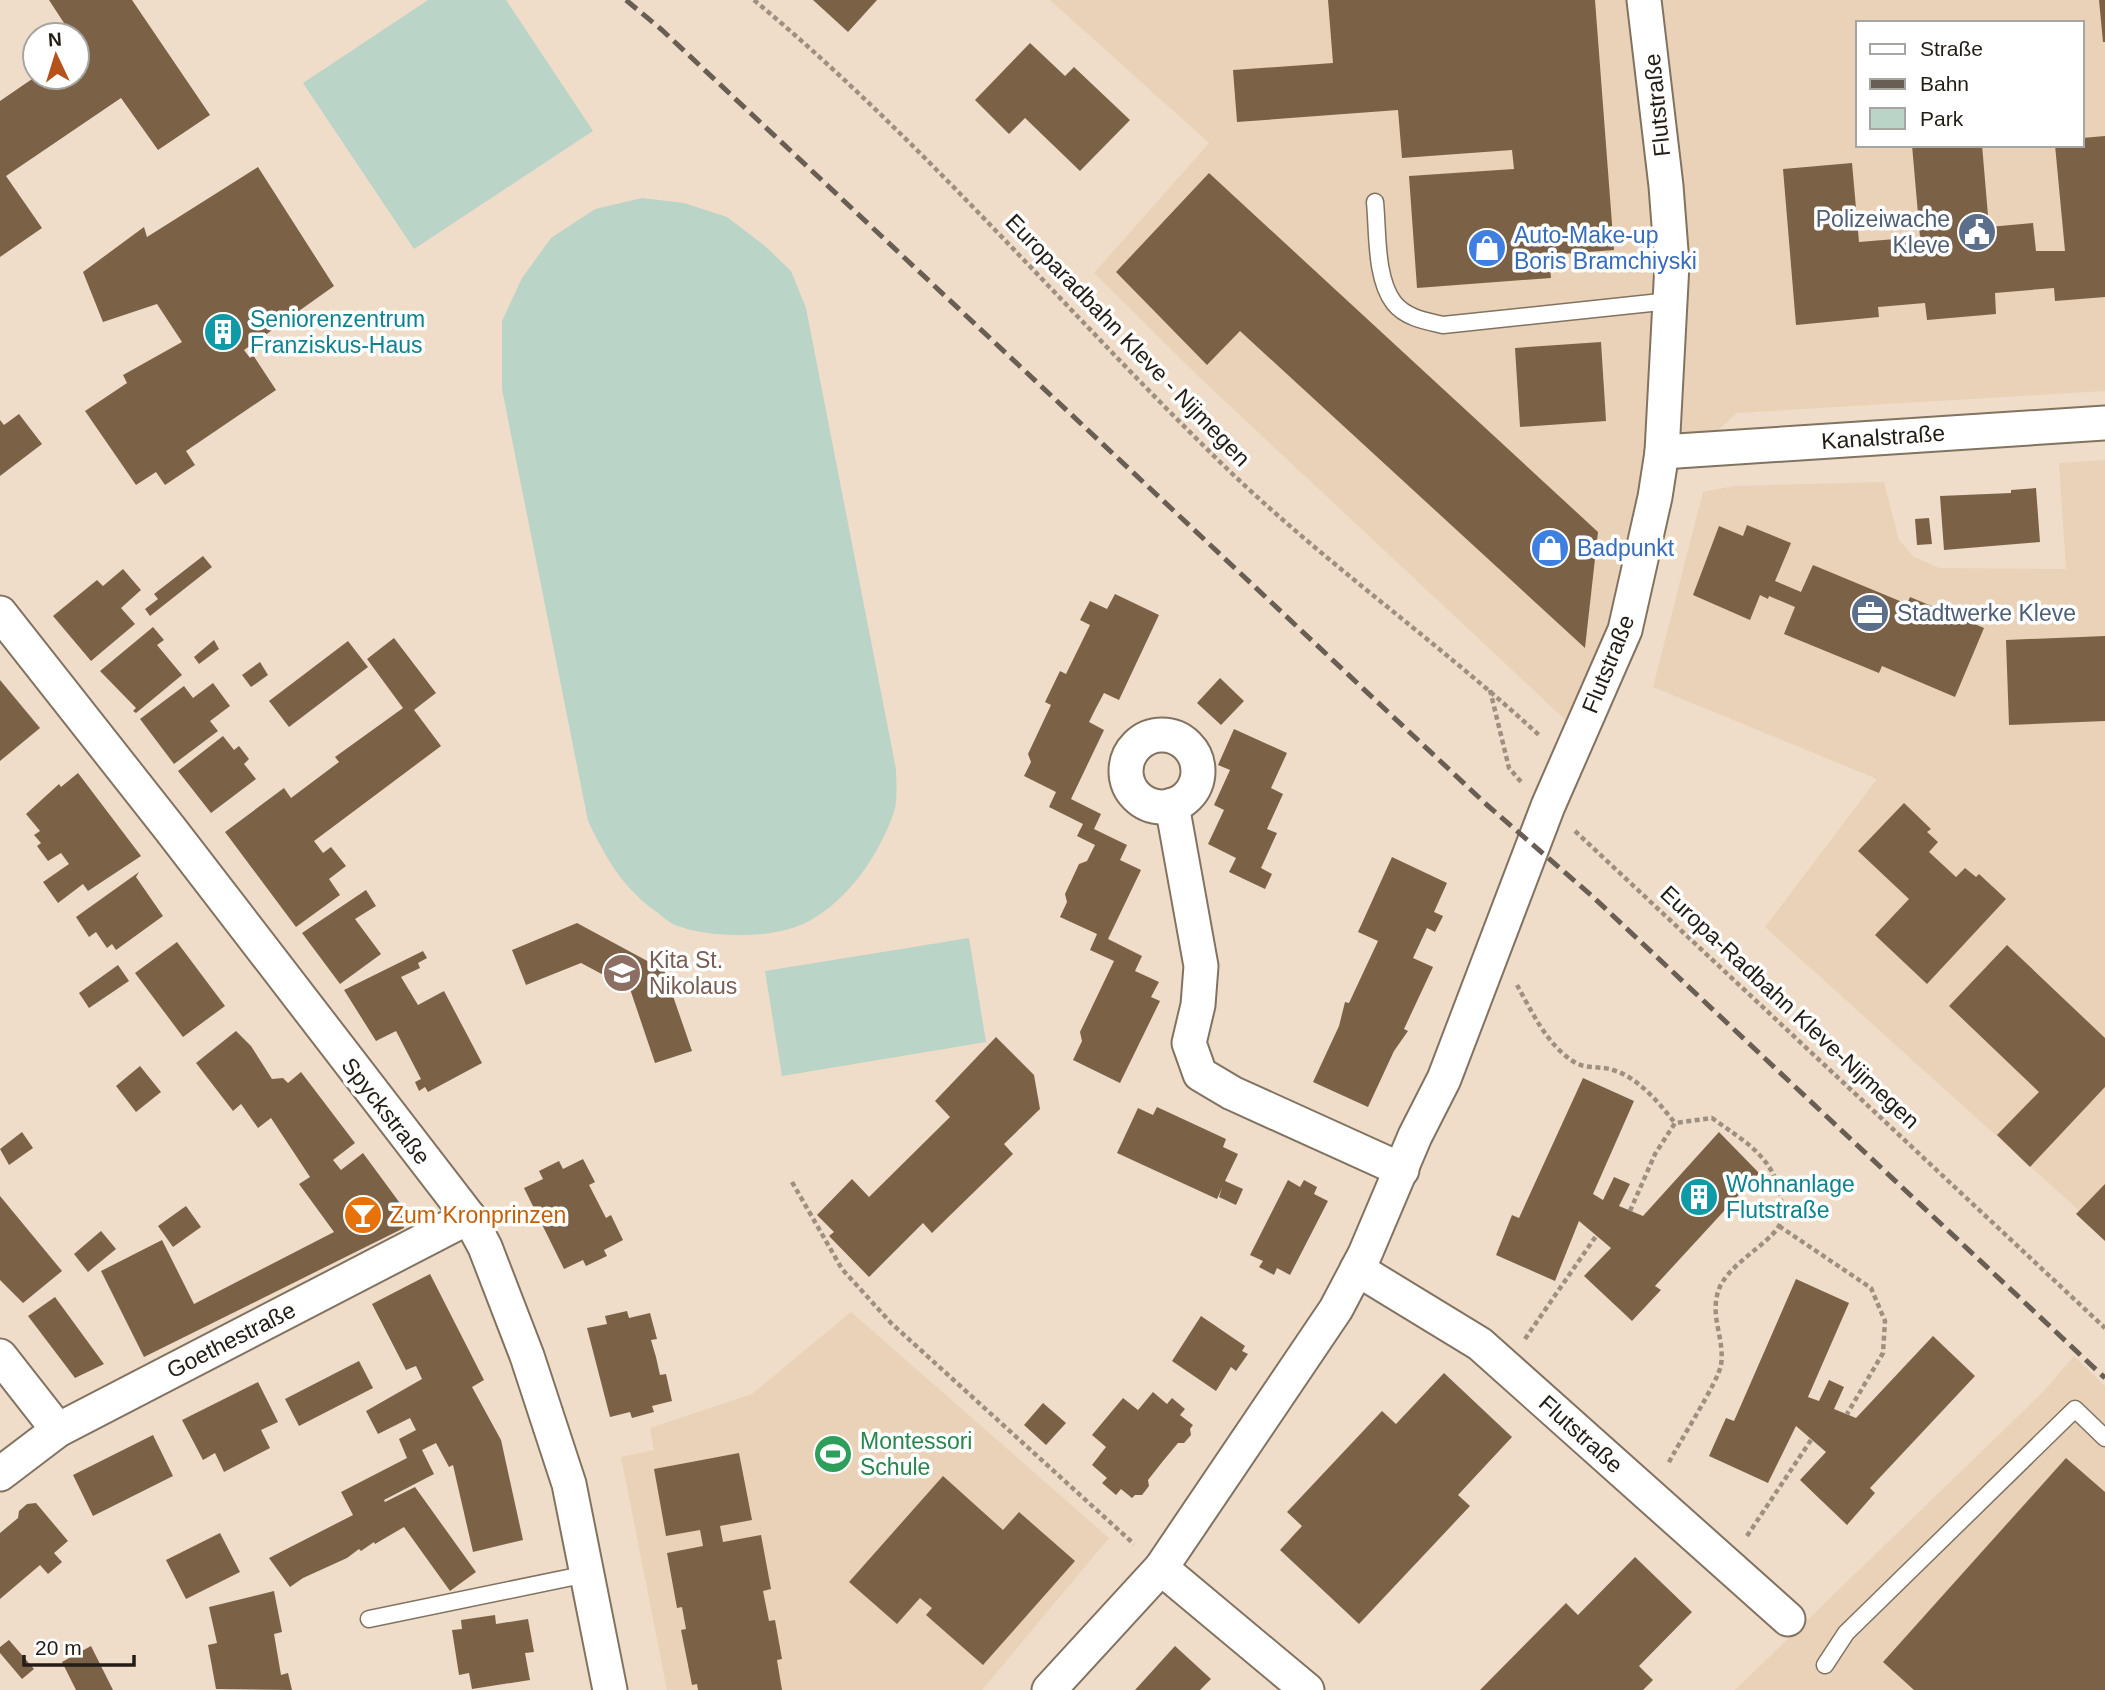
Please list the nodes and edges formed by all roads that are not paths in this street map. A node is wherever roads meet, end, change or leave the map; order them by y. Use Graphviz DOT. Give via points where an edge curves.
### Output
graph roads {
  1 [pos="1644,0"];
  2 [pos="1375,202"];
  3 [pos="1670,301"];
  4 [pos="2105,423"];
  5 [pos="1661,452"];
  6 [pos="0,613"];
  7 [pos="1172,805"];
  8 [pos="1402,1170"];
  9 [pos="469,1217"];
  10 [pos="1357,1269"];
  11 [pos="0,1356"];
  12 [pos="58,1430"];
  13 [pos="2105,1438"];
  14 [pos="0,1474"];
  15 [pos="1161,1568"];
  16 [pos="587,1574"];
  17 [pos="369,1619"];
  18 [pos="1788,1619"];
  19 [pos="1825,1665"];
  20 [pos="610,1690"];
  21 [pos="1049,1690"];
  22 [pos="1307,1690"];
  1 -- 3 [label="street, Flutstraße" via="1666,186"];
  2 -- 3 [label="lane" via="1383,275 1394,303 1414,317 1443,325"];
  3 -- 5 [label="street, Flutstraße"];
  4 -- 5 [label="street, Kanalstraße"];
  5 -- 8 [label="street, Flutstraße" via="1625,630 1548,806 1444,1079"];
  6 -- 9 [label="street, Spyckstraße"];
  7 -- 8 [label="street" via="1201,967 1189,1044 1200,1074"];
  8 -- 10 [label="street, Flutstraße"];
  9 -- 12 [label="street, Goethestraße"];
  9 -- 16 [label="street, Spyckstraße" via="527,1356 569,1484"];
  10 -- 15 [label="street, Flutstraße" via="1336,1308"];
  10 -- 18 [label="street, Flutstraße" via="1480,1344"];
  11 -- 12 [label="street"];
  12 -- 14 [label="street, Goethestraße"];
  13 -- 19 [label="lane" via="2075,1409 1846,1633"];
  15 -- 21 [label="street, Flutstraße"];
  15 -- 22 [label="street"];
  16 -- 17 [label="lane"];
  16 -- 20 [label="street, Spyckstraße"];
}
